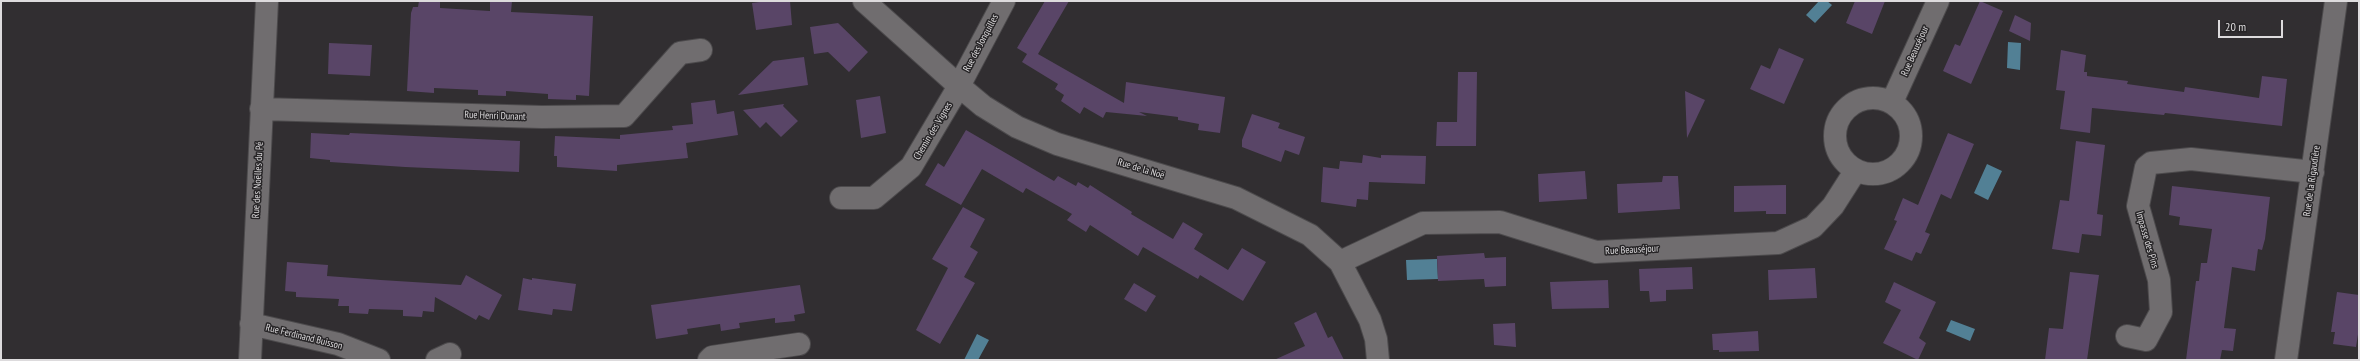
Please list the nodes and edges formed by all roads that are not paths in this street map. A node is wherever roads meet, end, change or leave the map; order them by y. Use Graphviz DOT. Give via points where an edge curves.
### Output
graph roads {
  1 [pos="267,1"];
  2 [pos="864,1"];
  3 [pos="1004,1"];
  4 [pos="1938,1"];
  5 [pos="2336,1"];
  6 [pos="701,50"];
  7 [pos="959,86"];
  8 [pos="1892,102"];
  9 [pos="261,108"];
  10 [pos="1856,170"];
  11 [pos="2313,172"];
  12 [pos="841,198"];
  13 [pos="1340,262"];
  14 [pos="251,324"];
  15 [pos="2127,336"];
  16 [pos="799,344"];
  17 [pos="250,360"];
  18 [pos="378,360"];
  19 [pos="709,360"];
  20 [pos="1378,360"];
  21 [pos="2286,360"];
  1 -- 9 [label="street, Rue des Noëlles du Pé"];
  2 -- 7 [label="street, Rue de la Noë"];
  3 -- 7 [label="street, Rue des Jonquilles"];
  4 -- 8 [label="street, Rue Beauséjour"];
  5 -- 11 [label="street, Rue de la Rigaudière"];
  6 -- 9 [label="street, Rue Henri Dunant" via="680,53 624,116 542,117"];
  7 -- 12 [label="street, Chemin des Vignes" via="911,167 874,198"];
  7 -- 13 [label="street, Rue de la Noë" via="983,106 1017,126 1057,144 1236,198 1310,235"];
  8 -- 10 [label="street" via="1910,121 1910,148 1904,159 1882,174"];
  8 -- 10 [label="street" via="1868,97 1852,104 1839,118 1835,129 1835,142 1846,163"];
  9 -- 14 [label="street, Rue des Noëlles du Pé"];
  10 -- 13 [label="street, Rue Beauséjour" via="1833,206 1813,227 1778,243 1596,252 1500,222 1423,223"];
  11 -- 15 [label="street, Impasse des Pins" via="2191,159 2151,163 2146,167 2138,206 2159,280 2161,312 2146,340"];
  11 -- 21 [label="street, Rue de la Rigaudière"];
  13 -- 20 [label="street, Rue de la Noë" via="1370,320 1376,338"];
  14 -- 17 [label="street, Rue des Noëlles du Pé"];
  14 -- 18 [label="street, Rue Ferdinand Buisson" via="338,344"];
  16 -- 19 [label="street" via="712,357"];
}
